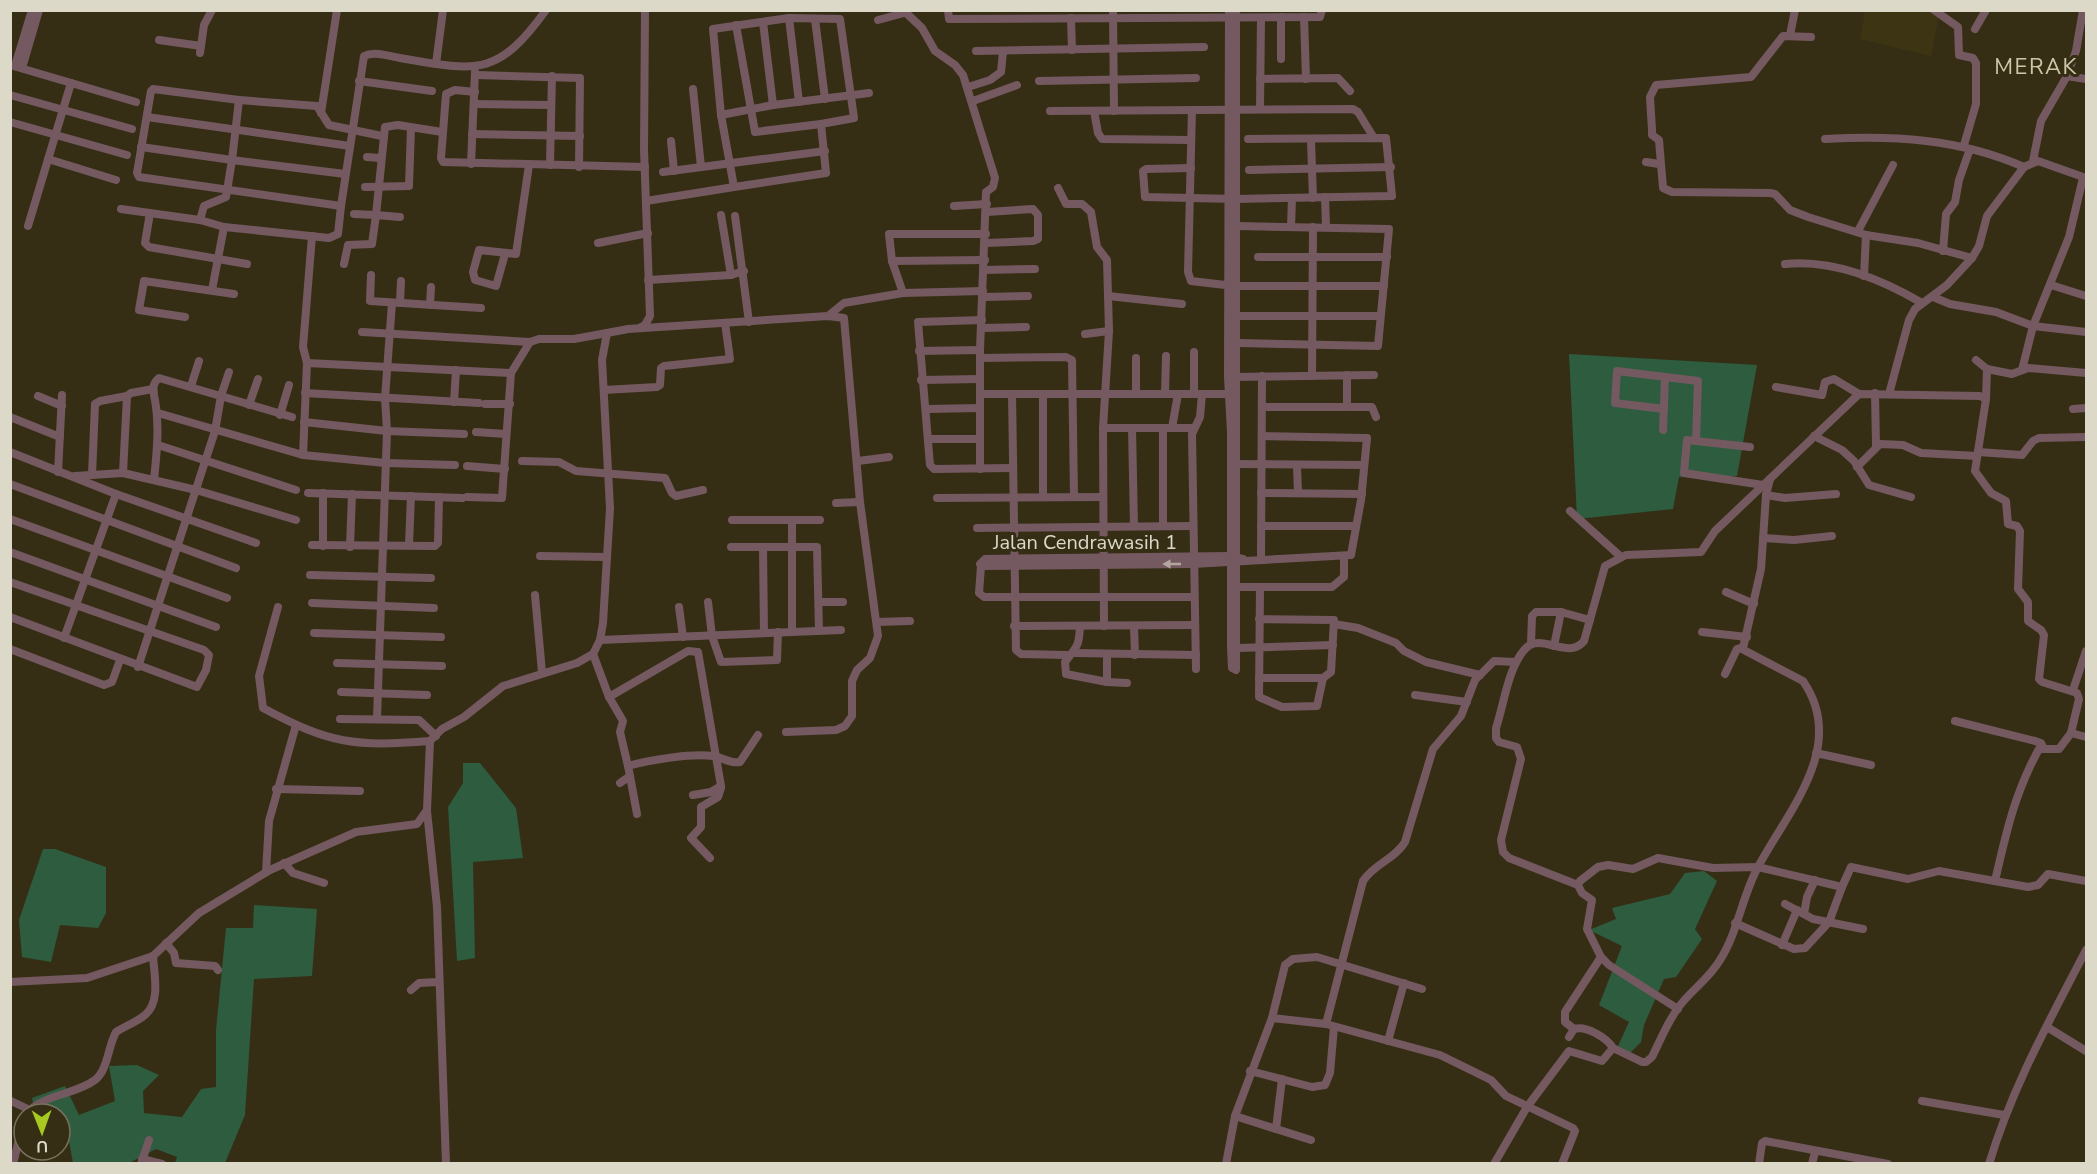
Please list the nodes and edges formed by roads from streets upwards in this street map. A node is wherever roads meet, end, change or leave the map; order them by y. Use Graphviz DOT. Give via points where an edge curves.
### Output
graph roads {
  1 [pos="212,10"];
  2 [pos="337,10"];
  3 [pos="443,10"];
  4 [pos="546,10"];
  5 [pos="645,10"];
  6 [pos="948,10"];
  7 [pos="1322,10"];
  8 [pos="1795,10"];
  9 [pos="1934,10"];
  10 [pos="1986,10"];
  11 [pos="2083,10"];
  12 [pos="35,11"];
  13 [pos="904,12"];
  14 [pos="1113,14"];
  15 [pos="1010,15"];
  16 [pos="1233,15"];
  17 [pos="1281,17"];
  18 [pos="1304,17"];
  19 [pos="789,18"];
  20 [pos="1071,18"];
  21 [pos="1261,18"];
  22 [pos="815,19"];
  23 [pos="878,20"];
  24 [pos="763,22"];
  25 [pos="736,25"];
  26 [pos="1975,28"];
  27 [pos="1790,35"];
  28 [pos="1811,37"];
  29 [pos="159,40"];
  30 [pos="1204,47"];
  31 [pos="1114,49"];
  32 [pos="1072,50"];
  33 [pos="976,51"];
  34 [pos="1003,51"];
  35 [pos="1281,59"];
  36 [pos="436,64"];
  37 [pos="16,66"];
  38 [pos="475,71"];
  39 [pos="552,76"];
  40 [pos="2067,76"];
  41 [pos="1196,78"];
  42 [pos="1260,79"];
  43 [pos="1306,79"];
  44 [pos="2086,79"];
  45 [pos="1114,80"];
  46 [pos="359,81"];
  47 [pos="1039,81"];
  48 [pos="71,82"];
  49 [pos="1017,85"];
  50 [pos="968,87"];
  51 [pos="693,89"];
  52 [pos="432,91"];
  53 [pos="1350,91"];
  54 [pos="475,92"];
  55 [pos="869,93"];
  56 [pos="10,95"];
  57 [pos="851,95"];
  58 [pos="825,99"];
  59 [pos="239,100"];
  60 [pos="973,101"];
  61 [pos="136,102"];
  62 [pos="799,102"];
  63 [pos="474,104"];
  64 [pos="551,105"];
  65 [pos="773,105"];
  66 [pos="63,110"];
  67 [pos="749,110"];
  68 [pos="1192,110"];
  69 [pos="1232,110"];
  70 [pos="1260,110"];
  71 [pos="1050,111"];
  72 [pos="1094,111"];
  73 [pos="1114,111"];
  74 [pos="321,113"];
  75 [pos="721,115"];
  76 [pos="147,117"];
  77 [pos="10,122"];
  78 [pos="821,124"];
  79 [pos="352,128"];
  80 [pos="411,128"];
  81 [pos="132,129"];
  82 [pos="236,130"];
  83 [pos="442,132"];
  84 [pos="55,134"];
  85 [pos="472,134"];
  86 [pos="382,136"];
  87 [pos="550,136"];
  88 [pos="580,136"];
  89 [pos="1374,138"];
  90 [pos="1248,139"];
  91 [pos="1191,140"];
  92 [pos="1311,140"];
  93 [pos="1825,140"];
  94 [pos="671,141"];
  95 [pos="350,146"];
  96 [pos="141,147"];
  97 [pos="1967,147"];
  98 [pos="825,152"];
  99 [pos="127,155"];
  100 [pos="367,157"];
  101 [pos="380,158"];
  102 [pos="48,159"];
  103 [pos="232,160"];
  104 [pos="2033,161"];
  105 [pos="1646,162"];
  106 [pos="730,163"];
  107 [pos="471,164"];
  108 [pos="1659,164"];
  109 [pos="529,165"];
  110 [pos="550,165"];
  111 [pos="1893,165"];
  112 [pos="579,167"];
  113 [pos="645,167"];
  114 [pos="701,167"];
  115 [pos="1391,167"];
  116 [pos="2024,167"];
  117 [pos="1191,168"];
  118 [pos="1312,168"];
  119 [pos="1249,170"];
  120 [pos="674,171"];
  121 [pos="663,172"];
  122 [pos="345,174"];
  123 [pos="2085,178"];
  124 [pos="117,180"];
  125 [pos="365,187"];
  126 [pos="734,187"];
  127 [pos="379,188"];
  128 [pos="1058,188"];
  129 [pos="228,191"];
  130 [pos="1190,197"];
  131 [pos="1325,197"];
  132 [pos="1292,198"];
  133 [pos="1313,198"];
  134 [pos="1233,199"];
  135 [pos="646,201"];
  136 [pos="341,206"];
  137 [pos="954,206"];
  138 [pos="987,208"];
  139 [pos="121,209"];
  140 [pos="150,213"];
  141 [pos="354,214"];
  142 [pos="376,215"];
  143 [pos="721,215"];
  144 [pos="735,216"];
  145 [pos="400,217"];
  146 [pos="200,220"];
  147 [pos="27,226"];
  148 [pos="1236,226"];
  149 [pos="1326,226"];
  150 [pos="225,227"];
  151 [pos="1292,227"];
  152 [pos="1313,227"];
  153 [pos="648,232"];
  154 [pos="1862,233"];
  155 [pos="312,236"];
  156 [pos="986,239"];
  157 [pos="597,243"];
  158 [pos="1943,251"];
  159 [pos="505,254"];
  160 [pos="1312,256"];
  161 [pos="1258,257"];
  162 [pos="1387,257"];
  163 [pos="218,258"];
  164 [pos="1972,258"];
  165 [pos="985,260"];
  166 [pos="892,261"];
  167 [pos="247,264"];
  168 [pos="344,264"];
  169 [pos="1785,264"];
  170 [pos="1035,269"];
  171 [pos="984,270"];
  172 [pos="744,271"];
  173 [pos="371,275"];
  174 [pos="731,275"];
  175 [pos="1864,276"];
  176 [pos="648,280"];
  177 [pos="401,281"];
  178 [pos="2051,285"];
  179 [pos="1231,286"];
  180 [pos="1384,286"];
  181 [pos="431,287"];
  182 [pos="1312,287"];
  183 [pos="212,290"];
  184 [pos="903,293"];
  185 [pos="234,294"];
  186 [pos="983,294"];
  187 [pos="1028,296"];
  188 [pos="1108,296"];
  189 [pos="2086,296"];
  190 [pos="1933,297"];
  191 [pos="396,303"];
  192 [pos="1922,303"];
  193 [pos="1182,304"];
  194 [pos="430,305"];
  195 [pos="481,308"];
  196 [pos="828,316"];
  197 [pos="1235,316"];
  198 [pos="1312,316"];
  199 [pos="1379,316"];
  200 [pos="185,317"];
  201 [pos="749,322"];
  202 [pos="725,323"];
  203 [pos="982,324"];
  204 [pos="2033,326"];
  205 [pos="1026,327"];
  206 [pos="638,328"];
  207 [pos="1109,331"];
  208 [pos="362,332"];
  209 [pos="2086,332"];
  210 [pos="607,333"];
  211 [pos="1085,333"];
  212 [pos="390,334"];
  213 [pos="530,342"];
  214 [pos="1237,343"];
  215 [pos="1312,347"];
  216 [pos="919,351"];
  217 [pos="1194,352"];
  218 [pos="980,354"];
  219 [pos="1166,356"];
  220 [pos="1136,358"];
  221 [pos="1976,360"];
  222 [pos="199,361"];
  223 [pos="307,363"];
  224 [pos="388,366"];
  225 [pos="1987,369"];
  226 [pos="456,370"];
  227 [pos="2022,370"];
  228 [pos="229,372"];
  229 [pos="511,372"];
  230 [pos="2086,373"];
  231 [pos="1347,375"];
  232 [pos="1374,375"];
  233 [pos="1262,376"];
  234 [pos="1312,376"];
  235 [pos="1232,377"];
  236 [pos="1665,377"];
  237 [pos="258,379"];
  238 [pos="980,379"];
  239 [pos="921,380"];
  240 [pos="289,385"];
  241 [pos="191,386"];
  242 [pos="1776,387"];
  243 [pos="153,389"];
  244 [pos="604,390"];
  245 [pos="305,393"];
  246 [pos="1105,393"];
  247 [pos="1875,393"];
  248 [pos="62,394"];
  249 [pos="980,394"];
  250 [pos="1012,394"];
  251 [pos="1043,394"];
  252 [pos="1074,394"];
  253 [pos="1136,394"];
  254 [pos="1165,394"];
  255 [pos="1178,394"];
  256 [pos="1198,394"];
  257 [pos="1232,394"];
  258 [pos="1859,394"];
  259 [pos="1889,394"];
  260 [pos="38,396"];
  261 [pos="127,396"];
  262 [pos="221,396"];
  263 [pos="385,398"];
  264 [pos="1986,399"];
  265 [pos="454,402"];
  266 [pos="510,404"];
  267 [pos="249,405"];
  268 [pos="62,406"];
  269 [pos="1263,407"];
  270 [pos="980,408"];
  271 [pos="1347,408"];
  272 [pos="2086,408"];
  273 [pos="926,409"];
  274 [pos="2073,409"];
  275 [pos="1664,410"];
  276 [pos="158,413"];
  277 [pos="280,415"];
  278 [pos="10,417"];
  279 [pos="292,417"];
  280 [pos="1376,417"];
  281 [pos="304,422"];
  282 [pos="1103,428"];
  283 [pos="1132,428"];
  284 [pos="1163,428"];
  285 [pos="1173,428"];
  286 [pos="1192,428"];
  287 [pos="1663,430"];
  288 [pos="215,431"];
  289 [pos="387,431"];
  290 [pos="476,432"];
  291 [pos="464,434"];
  292 [pos="506,434"];
  293 [pos="1262,436"];
  294 [pos="1814,436"];
  295 [pos="2086,436"];
  296 [pos="60,437"];
  297 [pos="929,439"];
  298 [pos="980,439"];
  299 [pos="1696,441"];
  300 [pos="1876,445"];
  301 [pos="158,446"];
  302 [pos="1750,447"];
  303 [pos="10,452"];
  304 [pos="1977,454"];
  305 [pos="303,455"];
  306 [pos="889,457"];
  307 [pos="205,461"];
  308 [pos="522,461"];
  309 [pos="858,461"];
  310 [pos="386,463"];
  311 [pos="1233,464"];
  312 [pos="455,465"];
  313 [pos="1262,465"];
  314 [pos="1297,465"];
  315 [pos="1364,465"];
  316 [pos="467,466"];
  317 [pos="1857,467"];
  318 [pos="1012,468"];
  319 [pos="980,469"];
  320 [pos="505,470"];
  321 [pos="58,472"];
  322 [pos="123,473"];
  323 [pos="609,474"];
  324 [pos="92,475"];
  325 [pos="70,476"];
  326 [pos="154,480"];
  327 [pos="1766,482"];
  328 [pos="10,484"];
  329 [pos="196,490"];
  330 [pos="296,490"];
  331 [pos="703,490"];
  332 [pos="1262,492"];
  333 [pos="308,493"];
  334 [pos="323,493"];
  335 [pos="1298,493"];
  336 [pos="116,494"];
  337 [pos="352,494"];
  338 [pos="1362,494"];
  339 [pos="1836,494"];
  340 [pos="384,495"];
  341 [pos="1766,495"];
  342 [pos="411,496"];
  343 [pos="1013,496"];
  344 [pos="1042,496"];
  345 [pos="1074,496"];
  346 [pos="439,497"];
  347 [pos="1103,497"];
  348 [pos="1911,497"];
  349 [pos="937,498"];
  350 [pos="860,502"];
  351 [pos="836,503"];
  352 [pos="1570,511"];
  353 [pos="10,519"];
  354 [pos="107,520"];
  355 [pos="186,520"];
  356 [pos="296,520"];
  357 [pos="732,520"];
  358 [pos="792,520"];
  359 [pos="820,520"];
  360 [pos="1103,526"];
  361 [pos="1134,526"];
  362 [pos="1163,526"];
  363 [pos="1192,526"];
  364 [pos="1261,526"];
  365 [pos="1356,526"];
  366 [pos="1013,527"];
  367 [pos="977,528"];
  368 [pos="1832,536"];
  369 [pos="1763,538"];
  370 [pos="256,543"];
  371 [pos="312,545"];
  372 [pos="409,545"];
  373 [pos="177,546"];
  374 [pos="323,546"];
  375 [pos="382,546"];
  376 [pos="791,546"];
  377 [pos="350,547"];
  378 [pos="731,547"];
  379 [pos="763,548"];
  380 [pos="96,551"];
  381 [pos="10,552"];
  382 [pos="540,556"];
  383 [pos="1344,556"];
  384 [pos="1620,556"];
  385 [pos="607,557"];
  386 [pos="1261,558"];
  387 [pos="1235,559"];
  388 [pos="1104,561"];
  389 [pos="1193,561"];
  390 [pos="1013,562"];
  391 [pos="236,568"];
  392 [pos="310,575"];
  393 [pos="167,576"];
  394 [pos="380,577"];
  395 [pos="431,578"];
  396 [pos="85,580"];
  397 [pos="10,582"];
  398 [pos="1236,587"];
  399 [pos="1260,588"];
  400 [pos="1726,592"];
  401 [pos="536,595"];
  402 [pos="1014,596"];
  403 [pos="1104,596"];
  404 [pos="1194,597"];
  405 [pos="227,598"];
  406 [pos="708,602"];
  407 [pos="819,602"];
  408 [pos="843,602"];
  409 [pos="312,603"];
  410 [pos="1754,604"];
  411 [pos="76,605"];
  412 [pos="158,606"];
  413 [pos="381,606"];
  414 [pos="278,607"];
  415 [pos="679,607"];
  416 [pos="434,608"];
  417 [pos="1561,612"];
  418 [pos="10,617"];
  419 [pos="1259,619"];
  420 [pos="1590,620"];
  421 [pos="910,621"];
  422 [pos="877,622"];
  423 [pos="1334,624"];
  424 [pos="1014,626"];
  425 [pos="1080,626"];
  426 [pos="1104,626"];
  427 [pos="1134,626"];
  428 [pos="1195,626"];
  429 [pos="216,627"];
  430 [pos="841,630"];
  431 [pos="149,631"];
  432 [pos="819,631"];
  433 [pos="778,632"];
  434 [pos="792,632"];
  435 [pos="1702,632"];
  436 [pos="314,633"];
  437 [pos="764,633"];
  438 [pos="380,635"];
  439 [pos="712,636"];
  440 [pos="441,637"];
  441 [pos="683,637"];
  442 [pos="1747,637"];
  443 [pos="64,638"];
  444 [pos="600,640"];
  445 [pos="1531,644"];
  446 [pos="1333,645"];
  447 [pos="1554,646"];
  448 [pos="1259,647"];
  449 [pos="1237,648"];
  450 [pos="1743,648"];
  451 [pos="10,649"];
  452 [pos="2086,651"];
  453 [pos="1076,653"];
  454 [pos="593,654"];
  455 [pos="1066,654"];
  456 [pos="1107,654"];
  457 [pos="1135,654"];
  458 [pos="1196,655"];
  459 [pos="120,660"];
  460 [pos="1516,662"];
  461 [pos="337,663"];
  462 [pos="380,664"];
  463 [pos="442,666"];
  464 [pos="138,667"];
  465 [pos="1196,669"];
  466 [pos="542,672"];
  467 [pos="1725,674"];
  468 [pos="1480,675"];
  469 [pos="1259,678"];
  470 [pos="1323,678"];
  471 [pos="1107,682"];
  472 [pos="1127,683"];
  473 [pos="2073,690"];
  474 [pos="341,692"];
  475 [pos="378,693"];
  476 [pos="427,695"];
  477 [pos="1415,695"];
  478 [pos="609,697"];
  479 [pos="1467,702"];
  480 [pos="377,719"];
  481 [pos="340,720"];
  482 [pos="1955,721"];
  483 [pos="296,725"];
  484 [pos="786,732"];
  485 [pos="2071,733"];
  486 [pos="758,735"];
  487 [pos="2086,737"];
  488 [pos="433,738"];
  489 [pos="2043,747"];
  490 [pos="1816,753"];
  491 [pos="716,756"];
  492 [pos="1871,765"];
  493 [pos="628,766"];
  494 [pos="630,776"];
  495 [pos="620,783"];
  496 [pos="721,788"];
  497 [pos="276,789"];
  498 [pos="360,791"];
  499 [pos="693,795"];
  500 [pos="427,810"];
  501 [pos="637,814"];
  502 [pos="710,858"];
  503 [pos="284,863"];
  504 [pos="1758,867"];
  505 [pos="266,872"];
  506 [pos="1815,880"];
  507 [pos="1995,881"];
  508 [pos="2086,881"];
  509 [pos="324,883"];
  510 [pos="1578,885"];
  511 [pos="1842,887"];
  512 [pos="1785,904"];
  513 [pos="1801,912"];
  514 [pos="1829,922"];
  515 [pos="1735,924"];
  516 [pos="1863,929"];
  517 [pos="166,943"];
  518 [pos="1782,945"];
  519 [pos="2086,950"];
  520 [pos="153,956"];
  521 [pos="1601,957"];
  522 [pos="1342,964"];
  523 [pos="218,970"];
  524 [pos="10,982"];
  525 [pos="438,982"];
  526 [pos="1404,983"];
  527 [pos="1422,988"];
  528 [pos="411,990"];
  529 [pos="1678,1009"];
  530 [pos="1272,1018"];
  531 [pos="1330,1025"];
  532 [pos="2047,1027"];
  533 [pos="1388,1041"];
  534 [pos="1613,1048"];
  535 [pos="2086,1051"];
  536 [pos="1250,1071"];
  537 [pos="1282,1079"];
  538 [pos="1922,1101"];
  539 [pos="49,1102"];
  540 [pos="1527,1107"];
  541 [pos="2004,1115"];
  542 [pos="1235,1116"];
  543 [pos="1276,1129"];
  544 [pos="149,1140"];
  545 [pos="1311,1140"];
  546 [pos="1815,1152"];
  547 [pos="141,1161"];
  548 [pos="162,1164"];
  549 [pos="446,1164"];
  550 [pos="1226,1164"];
  551 [pos="1494,1164"];
  552 [pos="1562,1164"];
  553 [pos="1759,1164"];
  554 [pos="1812,1164"];
  555 [pos="1888,1164"];
  556 [pos="1989,1164"];
  1 -- 29 [label="street" via="204,25 200,50"];
  2 -- 74 [label="street"];
  3 -- 36 [label="street"];
  4 -- 38 [label="street" via="509,54"];
  5 -- 113 [label="street"];
  6 -- 15 [label="street" via="949,19 953,20"];
  7 -- 18 [label="street" via="1320,17"];
  8 -- 27 [label="street"];
  9 -- 97 [label="street" via="1958,27 1959,55 1973,58 1976,63 1976,104"];
  10 -- 26 [label="street"];
  11 -- 40 [label="street"];
  12 -- 37 [label="street"];
  13 -- 23 [label="street"];
  13 -- 50 [label="street" via="922,28 935,51 955,65"];
  14 -- 16 [label="street"];
  14 -- 20 [label="street"];
  14 -- 31 [label="street"];
  15 -- 20 [label="street"];
  16 -- 21 [label="street"];
  16 -- 69 [label="street"];
  17 -- 18 [label="street"];
  17 -- 21 [label="street"];
  17 -- 35 [label="street"];
  18 -- 43 [label="street"];
  19 -- 22 [label="street"];
  19 -- 24 [label="street"];
  19 -- 62 [label="street"];
  20 -- 32 [label="street"];
  21 -- 42 [label="street"];
  22 -- 57 [label="street" via="840,19"];
  22 -- 58 [label="street"];
  24 -- 25 [label="street"];
  24 -- 65 [label="street"];
  25 -- 67 [label="street"];
  25 -- 75 [label="street" via="712,31"];
  27 -- 28 [label="street"];
  27 -- 108 [label="street" via="1779,39 1751,77 1656,85 1650,97 1652,135 1659,140"];
  30 -- 31 [label="street"];
  31 -- 32 [label="street"];
  31 -- 45 [label="street"];
  32 -- 34 [label="street"];
  33 -- 34 [label="street"];
  34 -- 50 [label="street" via="1001,72"];
  36 -- 38 [label="street"];
  36 -- 46 [label="street" via="369,54 362,60"];
  37 -- 48 [label="street"];
  38 -- 39 [label="street"];
  38 -- 54 [label="street"];
  39 -- 64 [label="street"];
  39 -- 88 [label="street" via="579,78"];
  40 -- 44 [label="street"];
  40 -- 104 [label="street" via="2041,121"];
  41 -- 45 [label="street"];
  42 -- 43 [label="street"];
  42 -- 70 [label="street"];
  43 -- 53 [label="street" via="1338,78"];
  45 -- 47 [label="street"];
  45 -- 73 [label="street"];
  46 -- 52 [label="street"];
  46 -- 79 [label="street"];
  48 -- 61 [label="street"];
  48 -- 66 [label="street"];
  49 -- 60 [label="street"];
  50 -- 60 [label="street"];
  51 -- 114 [label="street"];
  54 -- 63 [label="street"];
  54 -- 83 [label="street" via="455,90 446,94"];
  55 -- 57 [label="street"];
  56 -- 66 [label="street"];
  57 -- 58 [label="street"];
  57 -- 78 [label="street" via="852,120"];
  58 -- 62 [label="street"];
  59 -- 74 [label="street" via="317,106"];
  59 -- 76 [label="street" via="153,89"];
  59 -- 82 [label="street"];
  60 -- 138 [label="street" via="995,178 987,192"];
  62 -- 65 [label="street"];
  63 -- 64 [label="street"];
  63 -- 85 [label="street"];
  64 -- 87 [label="street"];
  65 -- 67 [label="street"];
  66 -- 81 [label="street"];
  66 -- 84 [label="street"];
  67 -- 75 [label="street"];
  67 -- 78 [label="street" via="756,132"];
  68 -- 69 [label="street"];
  68 -- 73 [label="street"];
  68 -- 91 [label="street"];
  69 -- 70 [label="street"];
  69 -- 134 [label="street"];
  70 -- 89 [label="street" via="1353,109"];
  71 -- 72 [label="street"];
  72 -- 73 [label="street"];
  72 -- 91 [label="street" via="1102,140"];
  74 -- 79 [label="street" via="329,125"];
  75 -- 106 [label="street"];
  76 -- 82 [label="street"];
  76 -- 96 [label="street"];
  77 -- 84 [label="street"];
  78 -- 98 [label="street"];
  79 -- 86 [label="street"];
  79 -- 95 [label="street"];
  80 -- 83 [label="street"];
  80 -- 86 [label="street" via="390,125"];
  80 -- 127 [label="street" via="409,186"];
  82 -- 95 [label="street"];
  82 -- 103 [label="street"];
  83 -- 107 [label="street" via="442,161"];
  84 -- 99 [label="street"];
  84 -- 102 [label="street"];
  85 -- 87 [label="street"];
  85 -- 107 [label="street"];
  86 -- 101 [label="street"];
  87 -- 88 [label="street"];
  87 -- 110 [label="street"];
  88 -- 112 [label="street"];
  89 -- 92 [label="street"];
  89 -- 115 [label="street" via="1387,139"];
  90 -- 92 [label="street"];
  91 -- 117 [label="street"];
  92 -- 118 [label="street"];
  93 -- 97 [label="street" via="1914,138"];
  94 -- 120 [label="street"];
  95 -- 122 [label="street"];
  96 -- 103 [label="street"];
  96 -- 129 [label="street" via="139,177"];
  97 -- 116 [label="street"];
  97 -- 158 [label="street" via="1955,202 1946,214"];
  98 -- 106 [label="street"];
  98 -- 126 [label="street" via="824,175"];
  100 -- 101 [label="street"];
  101 -- 127 [label="street"];
  102 -- 124 [label="street"];
  102 -- 147 [label="street"];
  103 -- 122 [label="street"];
  103 -- 129 [label="street"];
  104 -- 116 [label="street"];
  104 -- 123 [label="street"];
  105 -- 108 [label="street"];
  106 -- 114 [label="street"];
  106 -- 126 [label="street"];
  107 -- 109 [label="street"];
  108 -- 154 [label="street" via="1662,184 1667,190 1775,194 1790,210"];
  109 -- 110 [label="street"];
  109 -- 159 [label="street" via="516,254"];
  110 -- 112 [label="street"];
  111 -- 154 [label="street"];
  112 -- 113 [label="street"];
  113 -- 135 [label="street"];
  114 -- 120 [label="street"];
  115 -- 118 [label="street"];
  115 -- 131 [label="street" via="1391,198"];
  116 -- 164 [label="street" via="1987,216 1980,246"];
  117 -- 130 [label="street"];
  117 -- 130 [label="street" via="1143,171 1145,197"];
  118 -- 119 [label="street"];
  118 -- 133 [label="street"];
  120 -- 121 [label="street"];
  122 -- 136 [label="street"];
  123 -- 178 [label="street"];
  125 -- 127 [label="street"];
  126 -- 135 [label="street"];
  127 -- 142 [label="street"];
  128 -- 188 [label="street" via="1066,204 1082,204 1091,212 1097,246 1107,260"];
  129 -- 136 [label="street"];
  129 -- 146 [label="street" via="224,199 204,206"];
  130 -- 134 [label="street"];
  130 -- 179 [label="street" via="1189,278 1195,283"];
  131 -- 133 [label="street"];
  131 -- 149 [label="street"];
  132 -- 133 [label="street"];
  132 -- 134 [label="street"];
  132 -- 151 [label="street"];
  134 -- 148 [label="street"];
  134 -- 179 [label="street"];
  135 -- 153 [label="street"];
  136 -- 155 [label="street" via="336,237"];
  137 -- 138 [label="street"];
  138 -- 156 [label="street"];
  138 -- 156 [label="street" via="1033,209 1038,215 1038,239"];
  139 -- 140 [label="street"];
  140 -- 146 [label="street"];
  140 -- 163 [label="street" via="147,246"];
  141 -- 142 [label="street"];
  142 -- 145 [label="street"];
  142 -- 168 [label="street" via="372,244 348,246"];
  143 -- 174 [label="street"];
  144 -- 172 [label="street"];
  146 -- 150 [label="street"];
  148 -- 151 [label="street"];
  148 -- 179 [label="street"];
  149 -- 152 [label="street"];
  149 -- 162 [label="street" via="1387,228"];
  150 -- 155 [label="street"];
  150 -- 163 [label="street"];
  151 -- 152 [label="street"];
  152 -- 160 [label="street"];
  153 -- 157 [label="street"];
  153 -- 176 [label="street"];
  154 -- 158 [label="street"];
  154 -- 175 [label="street"];
  155 -- 223 [label="street" via="303,347"];
  156 -- 165 [label="street"];
  156 -- 166 [label="street" via="893,232 888,238"];
  158 -- 164 [label="street"];
  159 -- 159 [label="street" via="477,252 475,280 496,286"];
  160 -- 161 [label="street"];
  160 -- 162 [label="street"];
  160 -- 182 [label="street"];
  162 -- 180 [label="street"];
  163 -- 167 [label="street"];
  163 -- 183 [label="street"];
  164 -- 190 [label="street"];
  165 -- 166 [label="street"];
  165 -- 171 [label="street"];
  166 -- 184 [label="street"];
  169 -- 175 [label="street" via="1816,263"];
  170 -- 171 [label="street"];
  171 -- 186 [label="street"];
  172 -- 174 [label="street"];
  172 -- 201 [label="street"];
  173 -- 191 [label="street" via="370,301"];
  174 -- 176 [label="street"];
  175 -- 192 [label="street"];
  176 -- 206 [label="street" via="650,316"];
  177 -- 191 [label="street"];
  178 -- 189 [label="street"];
  178 -- 204 [label="street"];
  179 -- 182 [label="street"];
  179 -- 197 [label="street"];
  179 -- 235 [label="street"];
  180 -- 182 [label="street"];
  180 -- 199 [label="street"];
  181 -- 194 [label="street"];
  182 -- 198 [label="street"];
  183 -- 185 [label="street"];
  183 -- 200 [label="street" via="144,281 139,310"];
  184 -- 186 [label="street"];
  184 -- 196 [label="street" via="844,303"];
  186 -- 187 [label="street"];
  186 -- 203 [label="street"];
  188 -- 193 [label="street"];
  188 -- 207 [label="street"];
  190 -- 192 [label="street"];
  190 -- 204 [label="street" via="1996,312"];
  191 -- 194 [label="street"];
  191 -- 212 [label="street"];
  192 -- 259 [label="street" via="1909,320"];
  194 -- 195 [label="street"];
  196 -- 201 [label="street"];
  196 -- 309 [label="street" via="844,318 847,326"];
  197 -- 198 [label="street"];
  197 -- 214 [label="street"];
  198 -- 199 [label="street"];
  198 -- 215 [label="street"];
  199 -- 215 [label="street" via="1378,346"];
  201 -- 202 [label="street"];
  202 -- 206 [label="street"];
  202 -- 244 [label="street" via="728,360 664,366 657,387"];
  203 -- 205 [label="street"];
  203 -- 216 [label="street" via="918,322"];
  203 -- 218 [label="street"];
  204 -- 209 [label="street"];
  204 -- 227 [label="street"];
  206 -- 210 [label="street"];
  207 -- 211 [label="street"];
  207 -- 246 [label="street"];
  208 -- 212 [label="street"];
  210 -- 213 [label="street"];
  210 -- 244 [label="street" via="602,360"];
  212 -- 213 [label="street"];
  212 -- 224 [label="street"];
  213 -- 229 [label="street"];
  214 -- 215 [label="street"];
  214 -- 235 [label="street"];
  215 -- 234 [label="street"];
  216 -- 218 [label="street"];
  216 -- 239 [label="street"];
  217 -- 256 [label="street"];
  218 -- 238 [label="street"];
  218 -- 252 [label="street" via="1070,357"];
  219 -- 254 [label="street"];
  220 -- 253 [label="street"];
  221 -- 225 [label="street"];
  222 -- 241 [label="street"];
  223 -- 224 [label="street"];
  223 -- 245 [label="street"];
  224 -- 226 [label="street"];
  224 -- 263 [label="street"];
  225 -- 227 [label="street" via="2012,374"];
  225 -- 264 [label="street"];
  226 -- 229 [label="street"];
  226 -- 265 [label="street"];
  227 -- 230 [label="street"];
  228 -- 262 [label="street"];
  229 -- 266 [label="street"];
  231 -- 232 [label="street"];
  231 -- 234 [label="street"];
  231 -- 271 [label="street"];
  233 -- 234 [label="street"];
  233 -- 235 [label="street"];
  233 -- 269 [label="street"];
  235 -- 257 [label="street"];
  236 -- 275 [label="street"];
  236 -- 275 [label="street" via="1617,371 1615,403"];
  236 -- 299 [label="street" via="1698,381"];
  237 -- 267 [label="street"];
  238 -- 239 [label="street"];
  238 -- 249 [label="street"];
  239 -- 273 [label="street"];
  240 -- 277 [label="street"];
  241 -- 243 [label="street" via="161,377 154,382"];
  241 -- 262 [label="street"];
  242 -- 258 [label="street" via="1821,395 1825,382 1834,379"];
  243 -- 261 [label="street"];
  243 -- 276 [label="street"];
  244 -- 323 [label="street"];
  245 -- 263 [label="street"];
  245 -- 281 [label="street"];
  246 -- 252 [label="street"];
  246 -- 253 [label="street"];
  246 -- 282 [label="street"];
  247 -- 258 [label="street"];
  247 -- 259 [label="street"];
  247 -- 300 [label="street"];
  248 -- 268 [label="street"];
  249 -- 250 [label="street"];
  249 -- 270 [label="street"];
  250 -- 251 [label="street"];
  250 -- 318 [label="street"];
  251 -- 252 [label="street"];
  251 -- 344 [label="street"];
  252 -- 345 [label="street"];
  253 -- 254 [label="street"];
  254 -- 255 [label="street"];
  255 -- 256 [label="street"];
  255 -- 285 [label="street"];
  256 -- 257 [label="street"];
  256 -- 286 [label="street" via="1200,417"];
  257 -- 311 [label="street"];
  258 -- 294 [label="street"];
  259 -- 264 [label="street"];
  260 -- 268 [label="street"];
  261 -- 322 [label="street"];
  261 -- 324 [label="street" via="95,404"];
  262 -- 267 [label="street"];
  262 -- 288 [label="street"];
  263 -- 265 [label="street"];
  263 -- 289 [label="street"];
  264 -- 304 [label="street"];
  265 -- 266 [label="street"];
  266 -- 292 [label="street"];
  267 -- 277 [label="street"];
  268 -- 296 [label="street"];
  269 -- 271 [label="street"];
  269 -- 293 [label="street"];
  270 -- 273 [label="street"];
  270 -- 298 [label="street"];
  271 -- 280 [label="street" via="1372,408"];
  272 -- 274 [label="street"];
  273 -- 297 [label="street"];
  275 -- 287 [label="street"];
  276 -- 288 [label="street"];
  276 -- 301 [label="street"];
  277 -- 279 [label="street"];
  278 -- 296 [label="street"];
  281 -- 289 [label="street"];
  281 -- 305 [label="street"];
  282 -- 283 [label="street"];
  282 -- 347 [label="street"];
  283 -- 284 [label="street"];
  283 -- 361 [label="street"];
  284 -- 285 [label="street"];
  284 -- 362 [label="street"];
  285 -- 286 [label="street"];
  286 -- 363 [label="street"];
  288 -- 305 [label="street"];
  288 -- 307 [label="street"];
  289 -- 291 [label="street"];
  289 -- 310 [label="street"];
  290 -- 292 [label="street"];
  292 -- 320 [label="street"];
  293 -- 313 [label="street"];
  293 -- 315 [label="street" via="1366,436"];
  294 -- 317 [label="street" via="1842,450"];
  294 -- 327 [label="street"];
  295 -- 304 [label="street" via="2039,438 2022,455"];
  296 -- 321 [label="street"];
  297 -- 298 [label="street"];
  297 -- 319 [label="street" via="931,468"];
  298 -- 319 [label="street"];
  299 -- 302 [label="street"];
  299 -- 327 [label="street" via="1687,440 1684,473"];
  300 -- 304 [label="street" via="1902,445 1921,453"];
  300 -- 317 [label="street"];
  301 -- 307 [label="street"];
  301 -- 326 [label="street"];
  303 -- 321 [label="street"];
  304 -- 473 [label="street" via="1976,474 1991,493 2006,501 2008,524 2020,531 2018,589 2028,602 2028,621 2044,635 2039,679"];
  305 -- 310 [label="street"];
  306 -- 309 [label="street"];
  307 -- 329 [label="street"];
  307 -- 330 [label="street"];
  308 -- 323 [label="street" via="559,462 571,470"];
  309 -- 350 [label="street"];
  310 -- 312 [label="street"];
  310 -- 340 [label="street"];
  311 -- 313 [label="street"];
  311 -- 387 [label="street"];
  313 -- 314 [label="street"];
  313 -- 332 [label="street"];
  314 -- 315 [label="street"];
  314 -- 335 [label="street"];
  315 -- 338 [label="street"];
  316 -- 320 [label="street"];
  317 -- 348 [label="street" via="1869,486"];
  318 -- 319 [label="street"];
  318 -- 343 [label="street"];
  320 -- 346 [label="street" via="502,498"];
  321 -- 325 [label="street"];
  322 -- 324 [label="street"];
  322 -- 326 [label="street"];
  323 -- 331 [label="street" via="665,478 676,496"];
  323 -- 385 [label="street"];
  324 -- 325 [label="street"];
  325 -- 336 [label="street"];
  326 -- 329 [label="street"];
  327 -- 341 [label="street"];
  327 -- 384 [label="street" via="1715,531 1701,552"];
  328 -- 354 [label="street"];
  329 -- 355 [label="street"];
  329 -- 356 [label="street"];
  332 -- 335 [label="street"];
  332 -- 364 [label="street"];
  333 -- 334 [label="street"];
  334 -- 337 [label="street"];
  334 -- 374 [label="street"];
  335 -- 338 [label="street"];
  336 -- 354 [label="street"];
  336 -- 355 [label="street"];
  337 -- 340 [label="street"];
  337 -- 377 [label="street"];
  338 -- 365 [label="street"];
  339 -- 341 [label="street" via="1785,498"];
  340 -- 342 [label="street"];
  340 -- 375 [label="street"];
  341 -- 369 [label="street"];
  342 -- 346 [label="street"];
  342 -- 372 [label="street"];
  343 -- 344 [label="street"];
  343 -- 349 [label="street"];
  343 -- 366 [label="street"];
  344 -- 345 [label="street"];
  345 -- 347 [label="street"];
  346 -- 372 [label="street" via="438,543"];
  347 -- 360 [label="street"];
  350 -- 351 [label="street"];
  350 -- 422 [label="street"];
  352 -- 384 [label="street"];
  353 -- 380 [label="street"];
  354 -- 373 [label="street"];
  354 -- 380 [label="street"];
  355 -- 370 [label="street"];
  355 -- 373 [label="street"];
  357 -- 358 [label="street"];
  358 -- 359 [label="street"];
  358 -- 376 [label="street"];
  360 -- 361 [label="street"];
  360 -- 366 [label="street"];
  360 -- 388 [label="street"];
  361 -- 362 [label="street"];
  362 -- 363 [label="street"];
  363 -- 389 [label="street"];
  364 -- 365 [label="street"];
  364 -- 386 [label="street"];
  365 -- 383 [label="street" via="1352,554"];
  366 -- 367 [label="street"];
  366 -- 390 [label="street"];
  368 -- 369 [label="street"];
  369 -- 410 [label="street"];
  371 -- 374 [label="street"];
  372 -- 375 [label="street"];
  373 -- 391 [label="street"];
  373 -- 393 [label="street"];
  374 -- 377 [label="street"];
  375 -- 377 [label="street"];
  375 -- 394 [label="street"];
  376 -- 379 [label="street"];
  376 -- 407 [label="street" via="818,548"];
  376 -- 434 [label="street"];
  378 -- 379 [label="street"];
  379 -- 437 [label="street"];
  380 -- 393 [label="street"];
  380 -- 396 [label="street"];
  381 -- 396 [label="street"];
  382 -- 385 [label="street"];
  383 -- 386 [label="street, Jalan Cendrawasih 1"];
  383 -- 399 [label="street" via="1344,577 1332,587"];
  384 -- 420 [label="street" via="1605,566"];
  385 -- 444 [label="street"];
  386 -- 387 [label="street, Jalan Cendrawasih 1"];
  387 -- 389 [label="street, Jalan Cendrawasih 1"];
  387 -- 398 [label="street"];
  387 -- 449 [label="street" via="1231,646 1232,668 1236,670"];
  388 -- 389 [label="street, Jalan Cendrawasih 1"];
  388 -- 390 [label="street, Jalan Cendrawasih 1"];
  388 -- 403 [label="street"];
  389 -- 404 [label="street"];
  390 -- 402 [label="street"];
  390 -- 402 [label="street, Jalan Cendrawasih 1" via="981,566 979,593"];
  392 -- 394 [label="street"];
  393 -- 405 [label="street"];
  393 -- 412 [label="street"];
  394 -- 395 [label="street"];
  394 -- 413 [label="street"];
  396 -- 411 [label="street"];
  396 -- 412 [label="street"];
  397 -- 411 [label="street"];
  398 -- 399 [label="street"];
  398 -- 449 [label="street"];
  399 -- 419 [label="street"];
  400 -- 410 [label="street"];
  401 -- 466 [label="street"];
  402 -- 403 [label="street"];
  402 -- 424 [label="street"];
  403 -- 404 [label="street"];
  403 -- 426 [label="street"];
  404 -- 428 [label="street"];
  406 -- 439 [label="street"];
  407 -- 408 [label="street"];
  407 -- 432 [label="street"];
  409 -- 413 [label="street"];
  410 -- 442 [label="street"];
  411 -- 431 [label="street"];
  411 -- 443 [label="street"];
  412 -- 429 [label="street"];
  412 -- 431 [label="street"];
  413 -- 416 [label="street"];
  413 -- 438 [label="street"];
  414 -- 483 [label="street" via="259,676 262,705"];
  415 -- 441 [label="street"];
  417 -- 420 [label="street"];
  417 -- 445 [label="street" via="1539,612 1532,616"];
  417 -- 447 [label="street"];
  418 -- 443 [label="street"];
  419 -- 423 [label="street" via="1333,619"];
  419 -- 448 [label="street"];
  420 -- 447 [label="street" via="1580,647 1573,650"];
  421 -- 422 [label="street"];
  422 -- 484 [label="street" via="878,636 870,658 852,681 852,716 845,726 836,730"];
  423 -- 446 [label="street"];
  423 -- 468 [label="street" via="1358,628 1396,643 1426,662"];
  424 -- 425 [label="street"];
  424 -- 455 [label="street" via="1017,653"];
  425 -- 426 [label="street"];
  425 -- 453 [label="street"];
  426 -- 427 [label="street"];
  427 -- 428 [label="street"];
  427 -- 457 [label="street"];
  428 -- 458 [label="street"];
  430 -- 432 [label="street"];
  431 -- 464 [label="street"];
  431 -- 464 [label="street" via="204,650 209,662 197,687"];
  432 -- 434 [label="street"];
  433 -- 434 [label="street"];
  433 -- 437 [label="street"];
  433 -- 439 [label="street" via="776,660 721,662"];
  435 -- 442 [label="street"];
  436 -- 438 [label="street"];
  437 -- 439 [label="street"];
  438 -- 440 [label="street"];
  438 -- 462 [label="street"];
  439 -- 441 [label="street"];
  441 -- 444 [label="street"];
  442 -- 450 [label="street"];
  443 -- 459 [label="street"];
  444 -- 454 [label="street"];
  445 -- 447 [label="street"];
  445 -- 460 [label="street"];
  446 -- 448 [label="street"];
  446 -- 470 [label="street" via="1331,672"];
  448 -- 449 [label="street"];
  448 -- 469 [label="street"];
  450 -- 467 [label="street" via="1737,649"];
  450 -- 490 [label="street" via="1803,681 1810,691 1818,716"];
  451 -- 459 [label="street" via="104,685 112,682"];
  452 -- 473 [label="street"];
  453 -- 456 [label="street"];
  453 -- 471 [label="street" via="1065,662 1067,676"];
  454 -- 466 [label="street" via="577,663"];
  454 -- 478 [label="street"];
  456 -- 457 [label="street"];
  456 -- 471 [label="street"];
  457 -- 458 [label="street"];
  458 -- 465 [label="street"];
  459 -- 464 [label="street"];
  460 -- 468 [label="street" via="1494,661"];
  460 -- 510 [label="street" via="1496,728 1499,742 1517,747 1521,759 1501,840 1503,852 1509,858"];
  461 -- 462 [label="street"];
  462 -- 463 [label="street"];
  462 -- 475 [label="street"];
  466 -- 488 [label="street" via="503,686"];
  468 -- 479 [label="street"];
  469 -- 470 [label="street"];
  469 -- 470 [label="street" via="1259,698 1282,707 1317,706"];
  471 -- 472 [label="street"];
  473 -- 485 [label="street" via="2079,699"];
  474 -- 475 [label="street"];
  475 -- 476 [label="street"];
  475 -- 480 [label="street"];
  477 -- 479 [label="street"];
  478 -- 491 [label="street" via="696,650"];
  478 -- 493 [label="street" via="623,722 620,732"];
  479 -- 522 [label="street" via="1461,716 1433,749 1400,851 1363,881"];
  480 -- 481 [label="street"];
  480 -- 488 [label="street" via="419,720"];
  482 -- 489 [label="street" via="2036,741"];
  483 -- 488 [label="street" via="355,744"];
  483 -- 497 [label="street"];
  485 -- 487 [label="street"];
  485 -- 489 [label="street" via="2059,749"];
  486 -- 491 [label="street" via="740,762 731,763"];
  488 -- 500 [label="street"];
  489 -- 507 [label="street" via="2021,780"];
  490 -- 492 [label="street"];
  490 -- 504 [label="street" via="1808,785"];
  491 -- 493 [label="street"];
  491 -- 496 [label="street"];
  493 -- 494 [label="street"];
  494 -- 495 [label="street"];
  494 -- 501 [label="street"];
  496 -- 499 [label="street"];
  496 -- 502 [label="street" via="718,797 701,807 700,827 690,838"];
  497 -- 498 [label="street"];
  497 -- 505 [label="street" via="269,821"];
  500 -- 503 [label="street" via="417,824 365,830"];
  500 -- 525 [label="street" via="437,908"];
  503 -- 505 [label="street"];
  503 -- 509 [label="street" via="293,873"];
  504 -- 506 [label="street"];
  504 -- 510 [label="street" via="1713,868 1658,858 1640,868 1598,867"];
  504 -- 515 [label="street"];
  505 -- 517 [label="street" via="199,913"];
  506 -- 511 [label="street"];
  506 -- 513 [label="street"];
  507 -- 508 [label="street" via="2034,887 2048,874"];
  507 -- 511 [label="street" via="1939,871 1908,879 1851,867"];
  510 -- 521 [label="street" via="1592,900 1587,929"];
  511 -- 514 [label="street"];
  512 -- 513 [label="street"];
  513 -- 514 [label="street"];
  513 -- 518 [label="street"];
  514 -- 516 [label="street"];
  514 -- 518 [label="street" via="1805,948"];
  515 -- 518 [label="street"];
  515 -- 529 [label="street" via="1721,959"];
  517 -- 520 [label="street"];
  517 -- 523 [label="street" via="176,963 215,966"];
  519 -- 532 [label="street"];
  520 -- 524 [label="street" via="79,980"];
  520 -- 539 [label="street" via="152,1006 144,1016 116,1032 101,1073"];
  521 -- 529 [label="street"];
  521 -- 534 [label="street" via="1565,1012 1565,1022 1571,1033 1581,1028"];
  522 -- 526 [label="street"];
  522 -- 530 [label="street" via="1307,956 1288,961"];
  522 -- 531 [label="street"];
  525 -- 528 [label="street" via="419,983"];
  525 -- 549 [label="street"];
  526 -- 527 [label="street"];
  526 -- 533 [label="street"];
  529 -- 534 [label="street" via="1646,1062"];
  530 -- 531 [label="street"];
  530 -- 536 [label="street"];
  531 -- 533 [label="street"];
  531 -- 537 [label="street" via="1332,1064 1325,1085 1312,1087"];
  532 -- 535 [label="street"];
  532 -- 541 [label="street"];
  533 -- 540 [label="street" via="1440,1055 1491,1080 1504,1095"];
  534 -- 540 [label="street" via="1602,1060 1569,1051"];
  536 -- 537 [label="street"];
  536 -- 542 [label="street"];
  537 -- 543 [label="street"];
  538 -- 541 [label="street"];
  540 -- 551 [label="street"];
  540 -- 552 [label="street" via="1575,1130"];
  541 -- 556 [label="street"];
  542 -- 543 [label="street"];
  542 -- 550 [label="street"];
  543 -- 545 [label="street"];
  544 -- 547 [label="street"];
  546 -- 553 [label="street" via="1765,1141"];
  546 -- 554 [label="street"];
  546 -- 555 [label="street"];
  547 -- 548 [label="street"];
}
